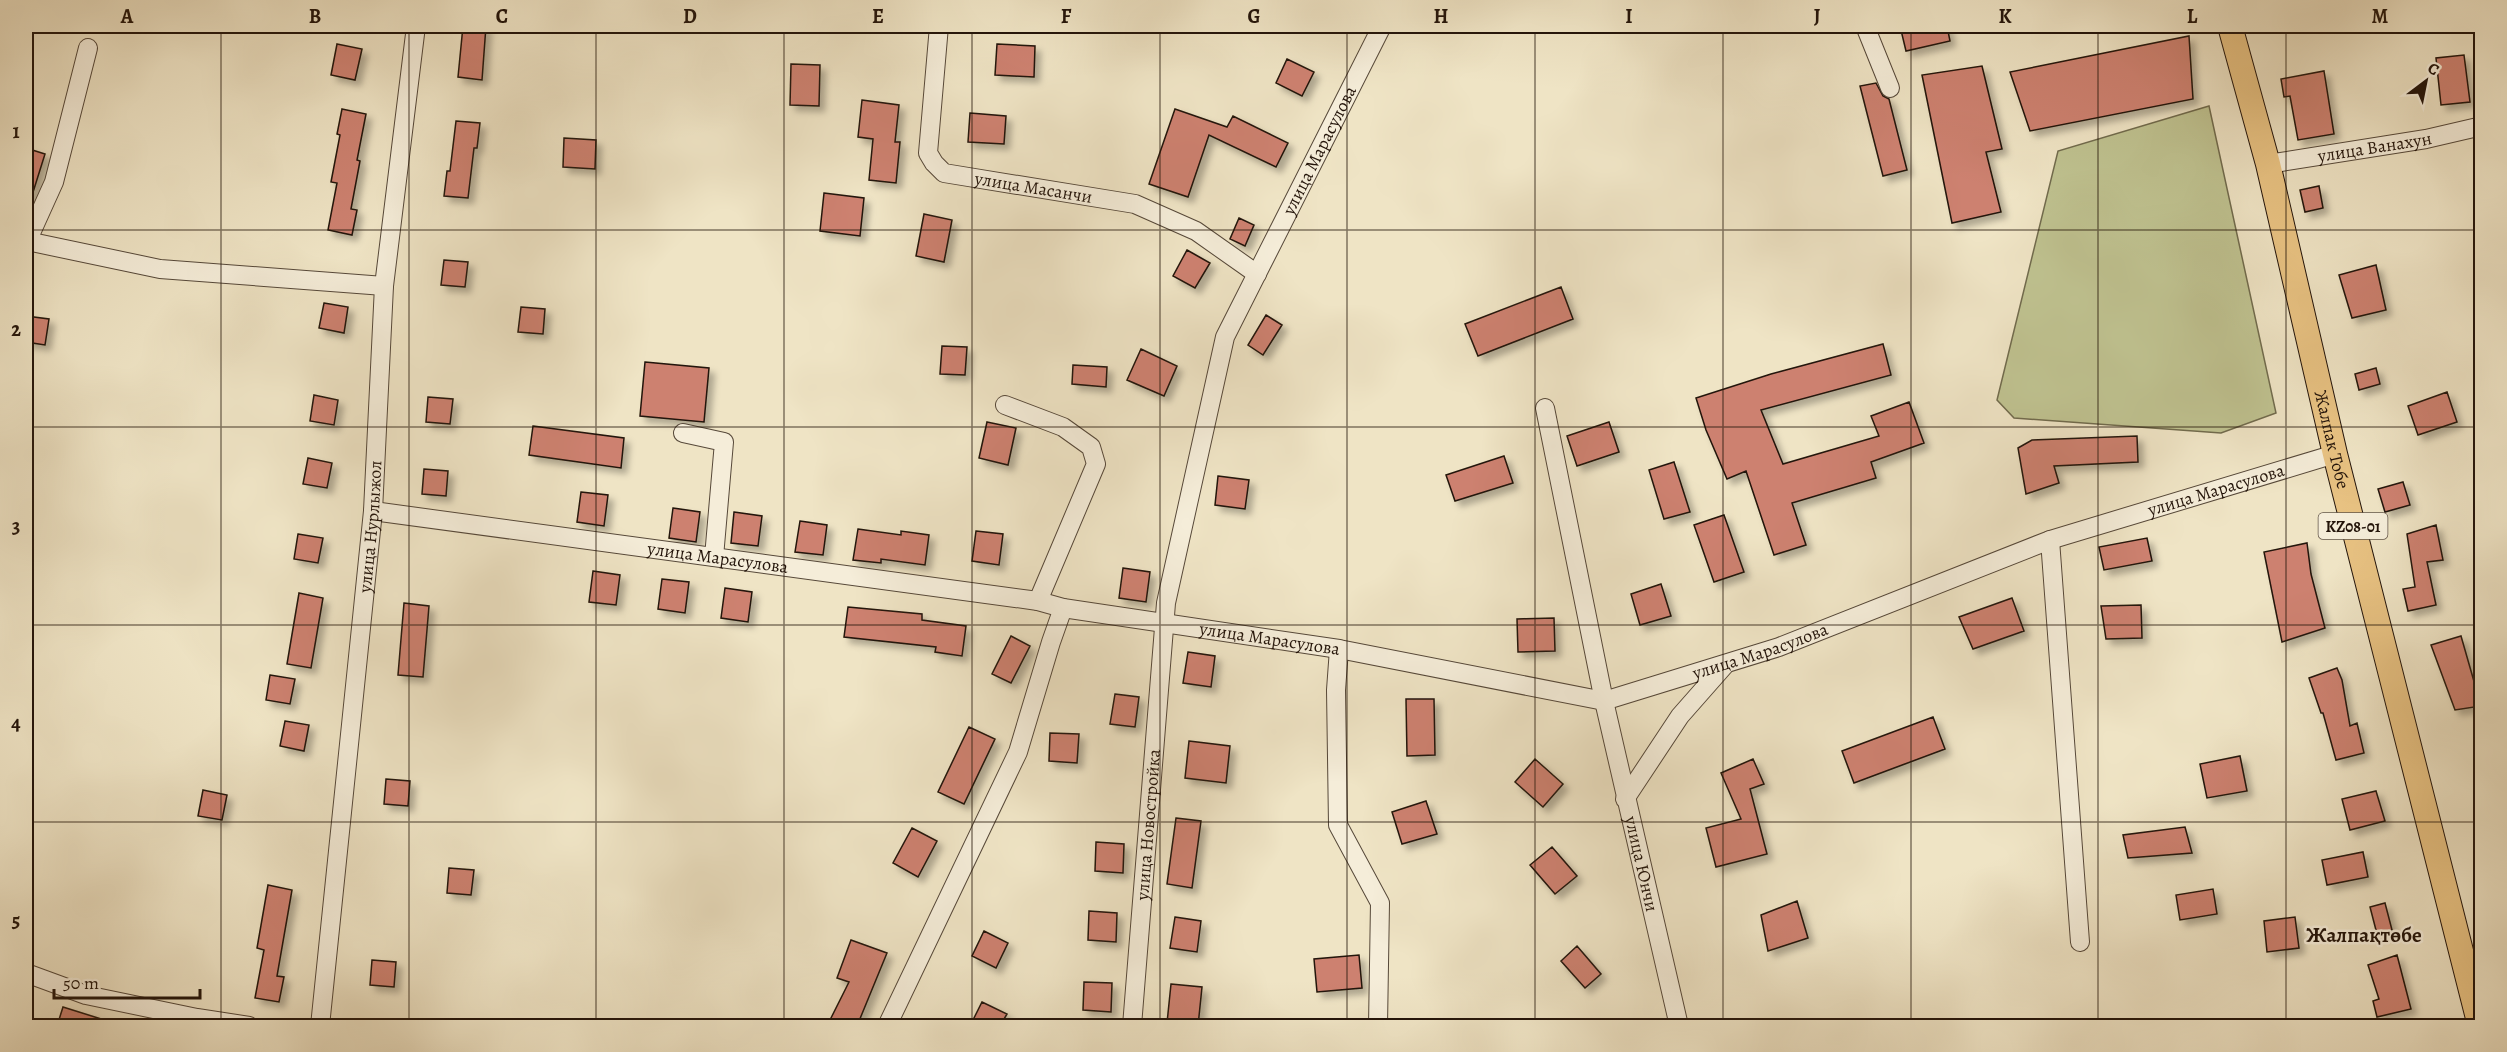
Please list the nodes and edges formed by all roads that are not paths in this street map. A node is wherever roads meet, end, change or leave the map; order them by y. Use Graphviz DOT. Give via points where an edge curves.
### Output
graph roads {
  1 [pos="416,26"];
  2 [pos="939,26"];
  3 [pos="1382,26"];
  4 [pos="1865,26"];
  5 [pos="2230,26"];
  6 [pos="87,48"];
  7 [pos="1890,88"];
  8 [pos="2481,126"];
  9 [pos="2268,164"];
  10 [pos="26,242"];
  11 [pos="1257,274"];
  12 [pos="384,286"];
  13 [pos="1005,405"];
  14 [pos="1545,408"];
  15 [pos="683,433"];
  16 [pos="2335,454"];
  17 [pos="373,511"];
  18 [pos="2050,540"];
  19 [pos="714,558"];
  20 [pos="1038,602"];
  21 [pos="1064,608"];
  22 [pos="1166,622"];
  23 [pos="1339,649"];
  24 [pos="1724,666"];
  25 [pos="1604,701"];
  26 [pos="1625,800"];
  27 [pos="2080,942"];
  28 [pos="26,973"];
  29 [pos="249,1026"];
  30 [pos="320,1026"];
  31 [pos="888,1026"];
  32 [pos="1132,1026"];
  33 [pos="1378,1026"];
  34 [pos="1678,1026"];
  35 [pos="2480,1026"];
  1 -- 12 [label="street, улица Нурлыжол"];
  2 -- 11 [label="street, улица Масанчи" via="928,153 944,173 1135,204 1196,231"];
  3 -- 11 [label="street, улица Марасулова"];
  4 -- 7 [label="street"];
  5 -- 9 [label="main road, Жалпак Тобе / KZ08-01"];
  6 -- 10 [label="street" via="54,182"];
  8 -- 9 [label="street, улица Ванахун" via="2426,139"];
  9 -- 16 [label="main road, Жалпак Тобе / KZ08-01"];
  10 -- 12 [label="street" via="160,269"];
  11 -- 22 [label="street, улица Марасулова" via="1225,337"];
  12 -- 17 [label="street, улица Нурлыжол"];
  13 -- 20 [label="street" via="1063,427 1091,447 1096,464"];
  14 -- 25 [label="street, улица Юнчи"];
  15 -- 19 [label="street" via="724,442"];
  16 -- 18 [label="street, улица Марасулова"];
  16 -- 35 [label="main road, Жалпак Тобе / KZ08-01"];
  17 -- 19 [label="street, улица Марасулова"];
  17 -- 30 [label="street, улица Нурлыжол"];
  18 -- 24 [label="street, улица Марасулова"];
  18 -- 27 [label="street"];
  19 -- 20 [label="street, улица Марасулова"];
  20 -- 21 [label="street, улица Марасулова"];
  21 -- 22 [label="street, улица Марасулова"];
  21 -- 31 [label="street" via="1018,752"];
  22 -- 23 [label="street, улица Марасулова"];
  22 -- 32 [label="street, улица Новостройка"];
  23 -- 25 [label="street, улица Марасулова"];
  23 -- 33 [label="street" via="1338,825 1380,903"];
  24 -- 25 [label="street, улица Марасулова"];
  24 -- 26 [label="street" via="1680,716"];
  25 -- 26 [label="street, улица Юнчи"];
  26 -- 34 [label="street, улица Юнчи"];
  28 -- 29 [label="street" via="86,995"];
}
